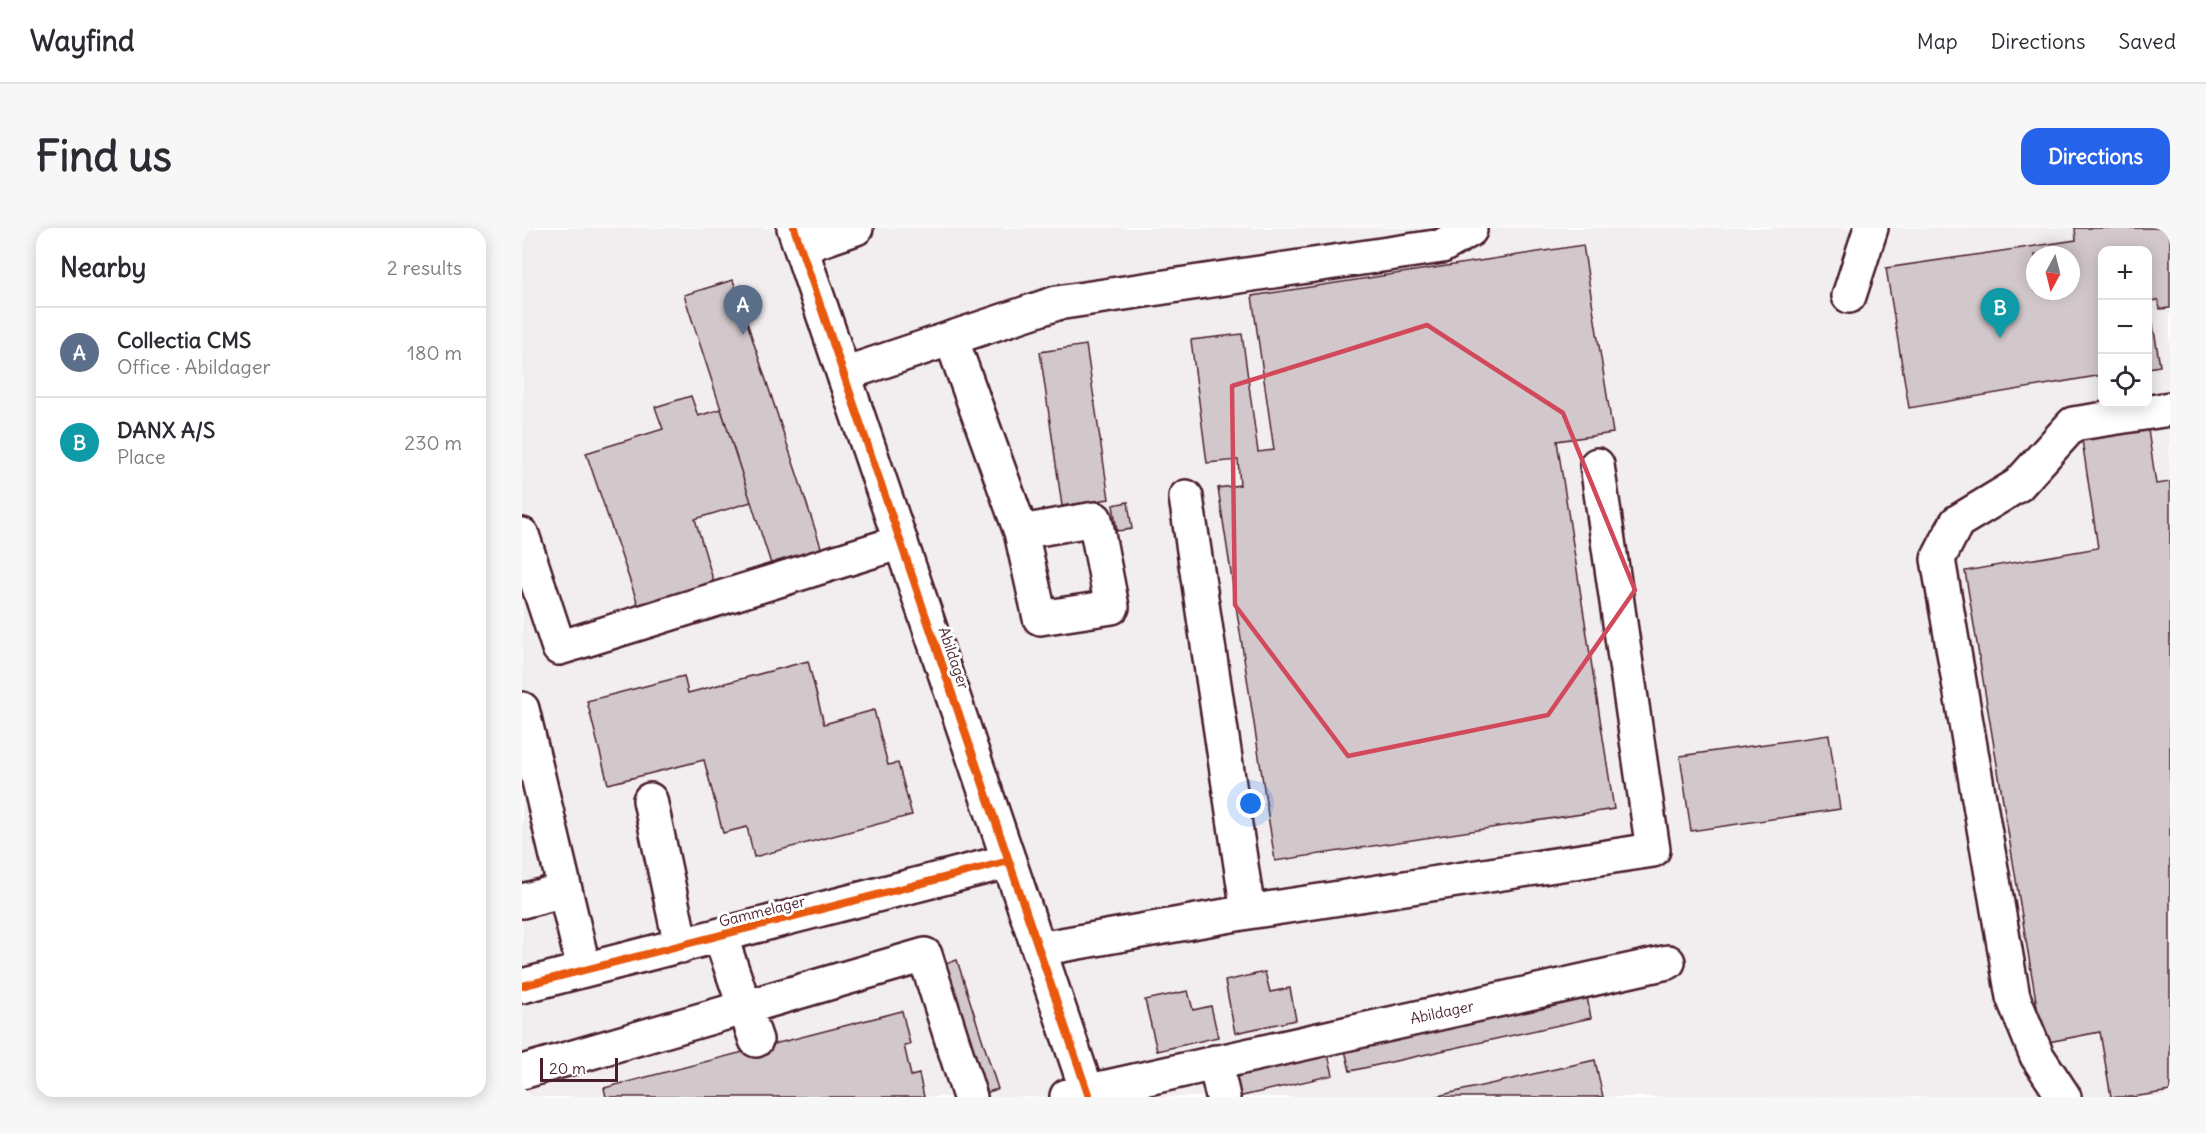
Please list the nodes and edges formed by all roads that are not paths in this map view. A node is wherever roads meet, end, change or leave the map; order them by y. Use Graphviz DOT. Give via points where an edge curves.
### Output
graph roads {
  1 [pos="856,228"];
  2 [pos="1871,228"];
  3 [pos="1470,230"];
  4 [pos="798,237"];
  5 [pos="1849,296"];
  6 [pos="951,338"];
  7 [pos="844,374"];
  8 [pos="2170,409"];
  9 [pos="1597,465"];
  10 [pos="1186,497"];
  11 [pos="1021,532"];
  12 [pos="522,535"];
  13 [pos="901,542"];
  14 [pos="522,709"];
  15 [pos="650,800"];
  16 [pos="1009,861"];
  17 [pos="565,890"];
  18 [pos="522,901"];
  19 [pos="1248,912"];
  20 [pos="720,935"];
  21 [pos="681,946"];
  22 [pos="1039,949"];
  23 [pos="1668,962"];
  24 [pos="584,970"];
  25 [pos="522,986"];
  26 [pos="745,1007"];
  27 [pos="756,1040"];
  28 [pos="1215,1062"];
  29 [pos="522,1072"];
  30 [pos="1080,1095"];
  31 [pos="970,1097"];
  32 [pos="1223,1097"];
  33 [pos="2064,1097"];
  1 -- 4 [label="street"];
  2 -- 5 [label="street"];
  3 -- 6 [label="street" via="1442,246 1057,303"];
  4 -- 7 [label="street, Abildager"];
  6 -- 7 [label="street"];
  6 -- 11 [label="street"];
  7 -- 13 [label="street, Abildager"];
  8 -- 33 [label="street" via="2073,424 2018,485 1957,522 1938,559 2013,997 2037,1056"];
  9 -- 19 [label="street" via="1653,850"];
  10 -- 19 [label="street"];
  12 -- 13 [label="street" via="559,648"];
  13 -- 16 [label="street, Abildager"];
  14 -- 17 [label="street"];
  15 -- 21 [label="street"];
  16 -- 20 [label="street, Gammelager"];
  16 -- 22 [label="street, Abildager"];
  17 -- 18 [label="street"];
  17 -- 24 [label="street"];
  19 -- 22 [label="street"];
  20 -- 21 [label="street, Gammelager"];
  20 -- 26 [label="street"];
  21 -- 24 [label="street, Gammelager"];
  22 -- 30 [label="street, Abildager"];
  23 -- 28 [label="street, Abildager"];
  24 -- 25 [label="street, Gammelager"];
  26 -- 27 [label="street"];
  26 -- 29 [label="street"];
  26 -- 31 [label="street" via="925,955"];
  28 -- 30 [label="street, Abildager"];
  28 -- 32 [label="street"];
}
